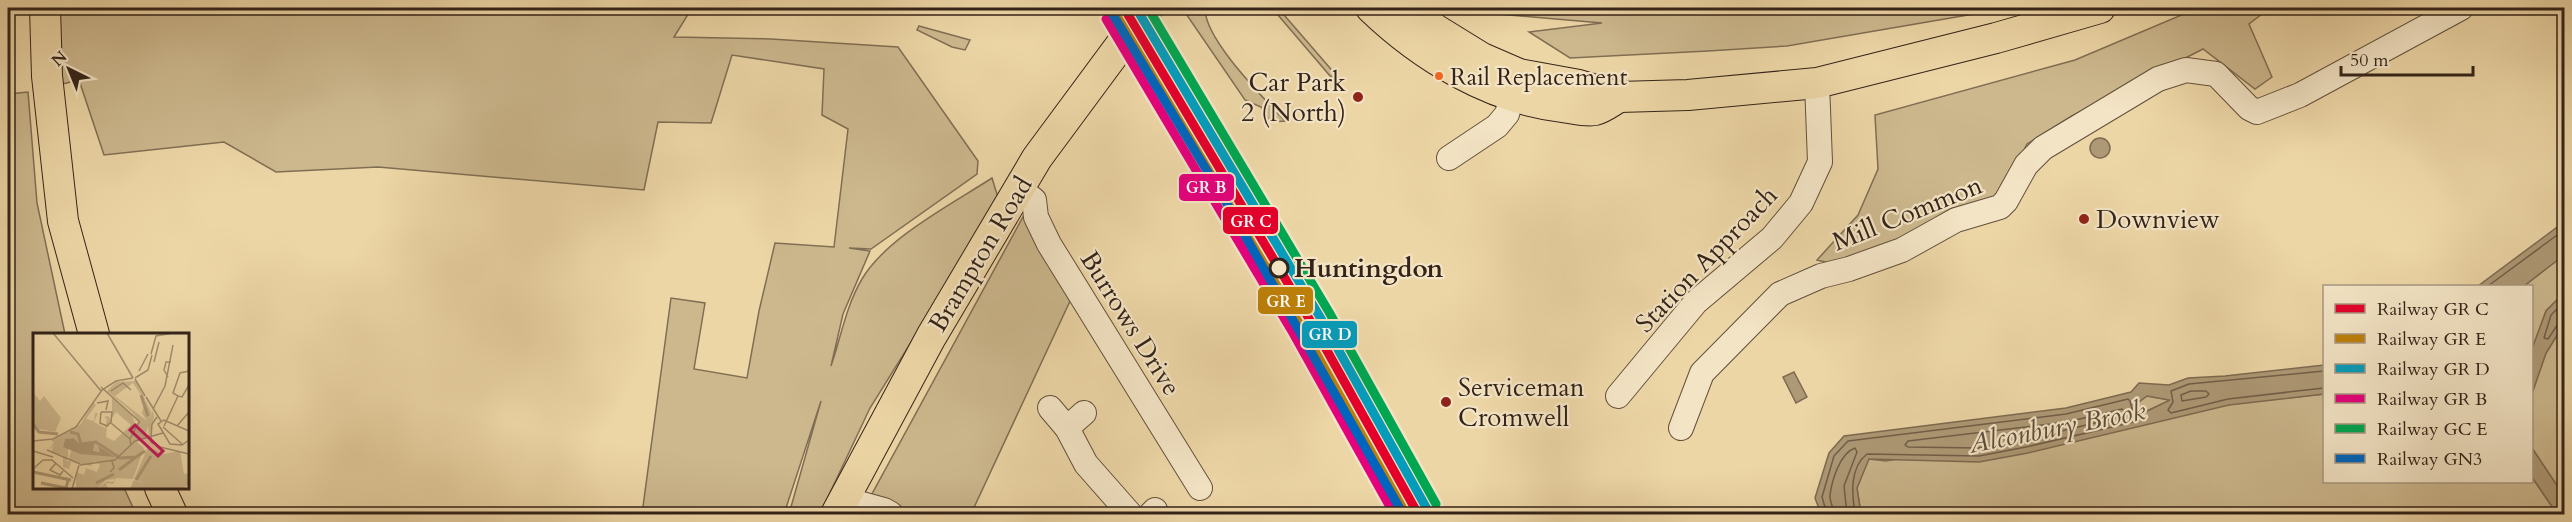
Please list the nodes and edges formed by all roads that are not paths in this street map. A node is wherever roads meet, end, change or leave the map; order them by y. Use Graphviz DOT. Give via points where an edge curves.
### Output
graph roads {
  1 [pos="45,8"];
  2 [pos="1148,8"];
  3 [pos="1371,8"];
  4 [pos="1409,8"];
  5 [pos="2100,8"];
  6 [pos="2461,8"];
  7 [pos="1817,83"];
  8 [pos="1515,85"];
  9 [pos="1449,158"];
  10 [pos="1019,188"];
  11 [pos="94,333"];
  12 [pos="1618,396"];
  13 [pos="1050,408"];
  14 [pos="1681,428"];
  15 [pos="1200,488"];
  16 [pos="160,489"];
  17 [pos="840,507"];
  18 [pos="172,514"];
  19 [pos="891,514"];
  20 [pos="1130,514"];
  1 -- 11 [label="main road" via="47,76 63,221"];
  2 -- 10 [label="main road, Brampton Road" via="1059,126"];
  3 -- 8 [label="main road" via="1447,66"];
  4 -- 8 [label="main road"];
  5 -- 7 [label="main road"];
  6 -- 14 [label="street, Mill Common" via="2300,95 2257,112 2216,74 2186,70 2158,79 2043,148 2026,165 2001,207 1956,219 1902,250 1811,279 1780,294 1702,373"];
  7 -- 8 [label="main road" via="1619,97 1595,110 1554,106"];
  7 -- 12 [label="street, Station Approach" via="1820,162 1801,203 1772,238 1696,302"];
  8 -- 9 [label="street" via="1507,114 1497,126"];
  10 -- 15 [label="street, Burrows Drive" via="1034,200 1036,217 1049,244"];
  10 -- 17 [label="main road, Brampton Road" via="931,337"];
  13 -- 20 [label="street" via="1076,421 1086,464"];
  16 -- 18 [label="main road"];
  17 -- 19 [label="street" via="884,510"];
}
